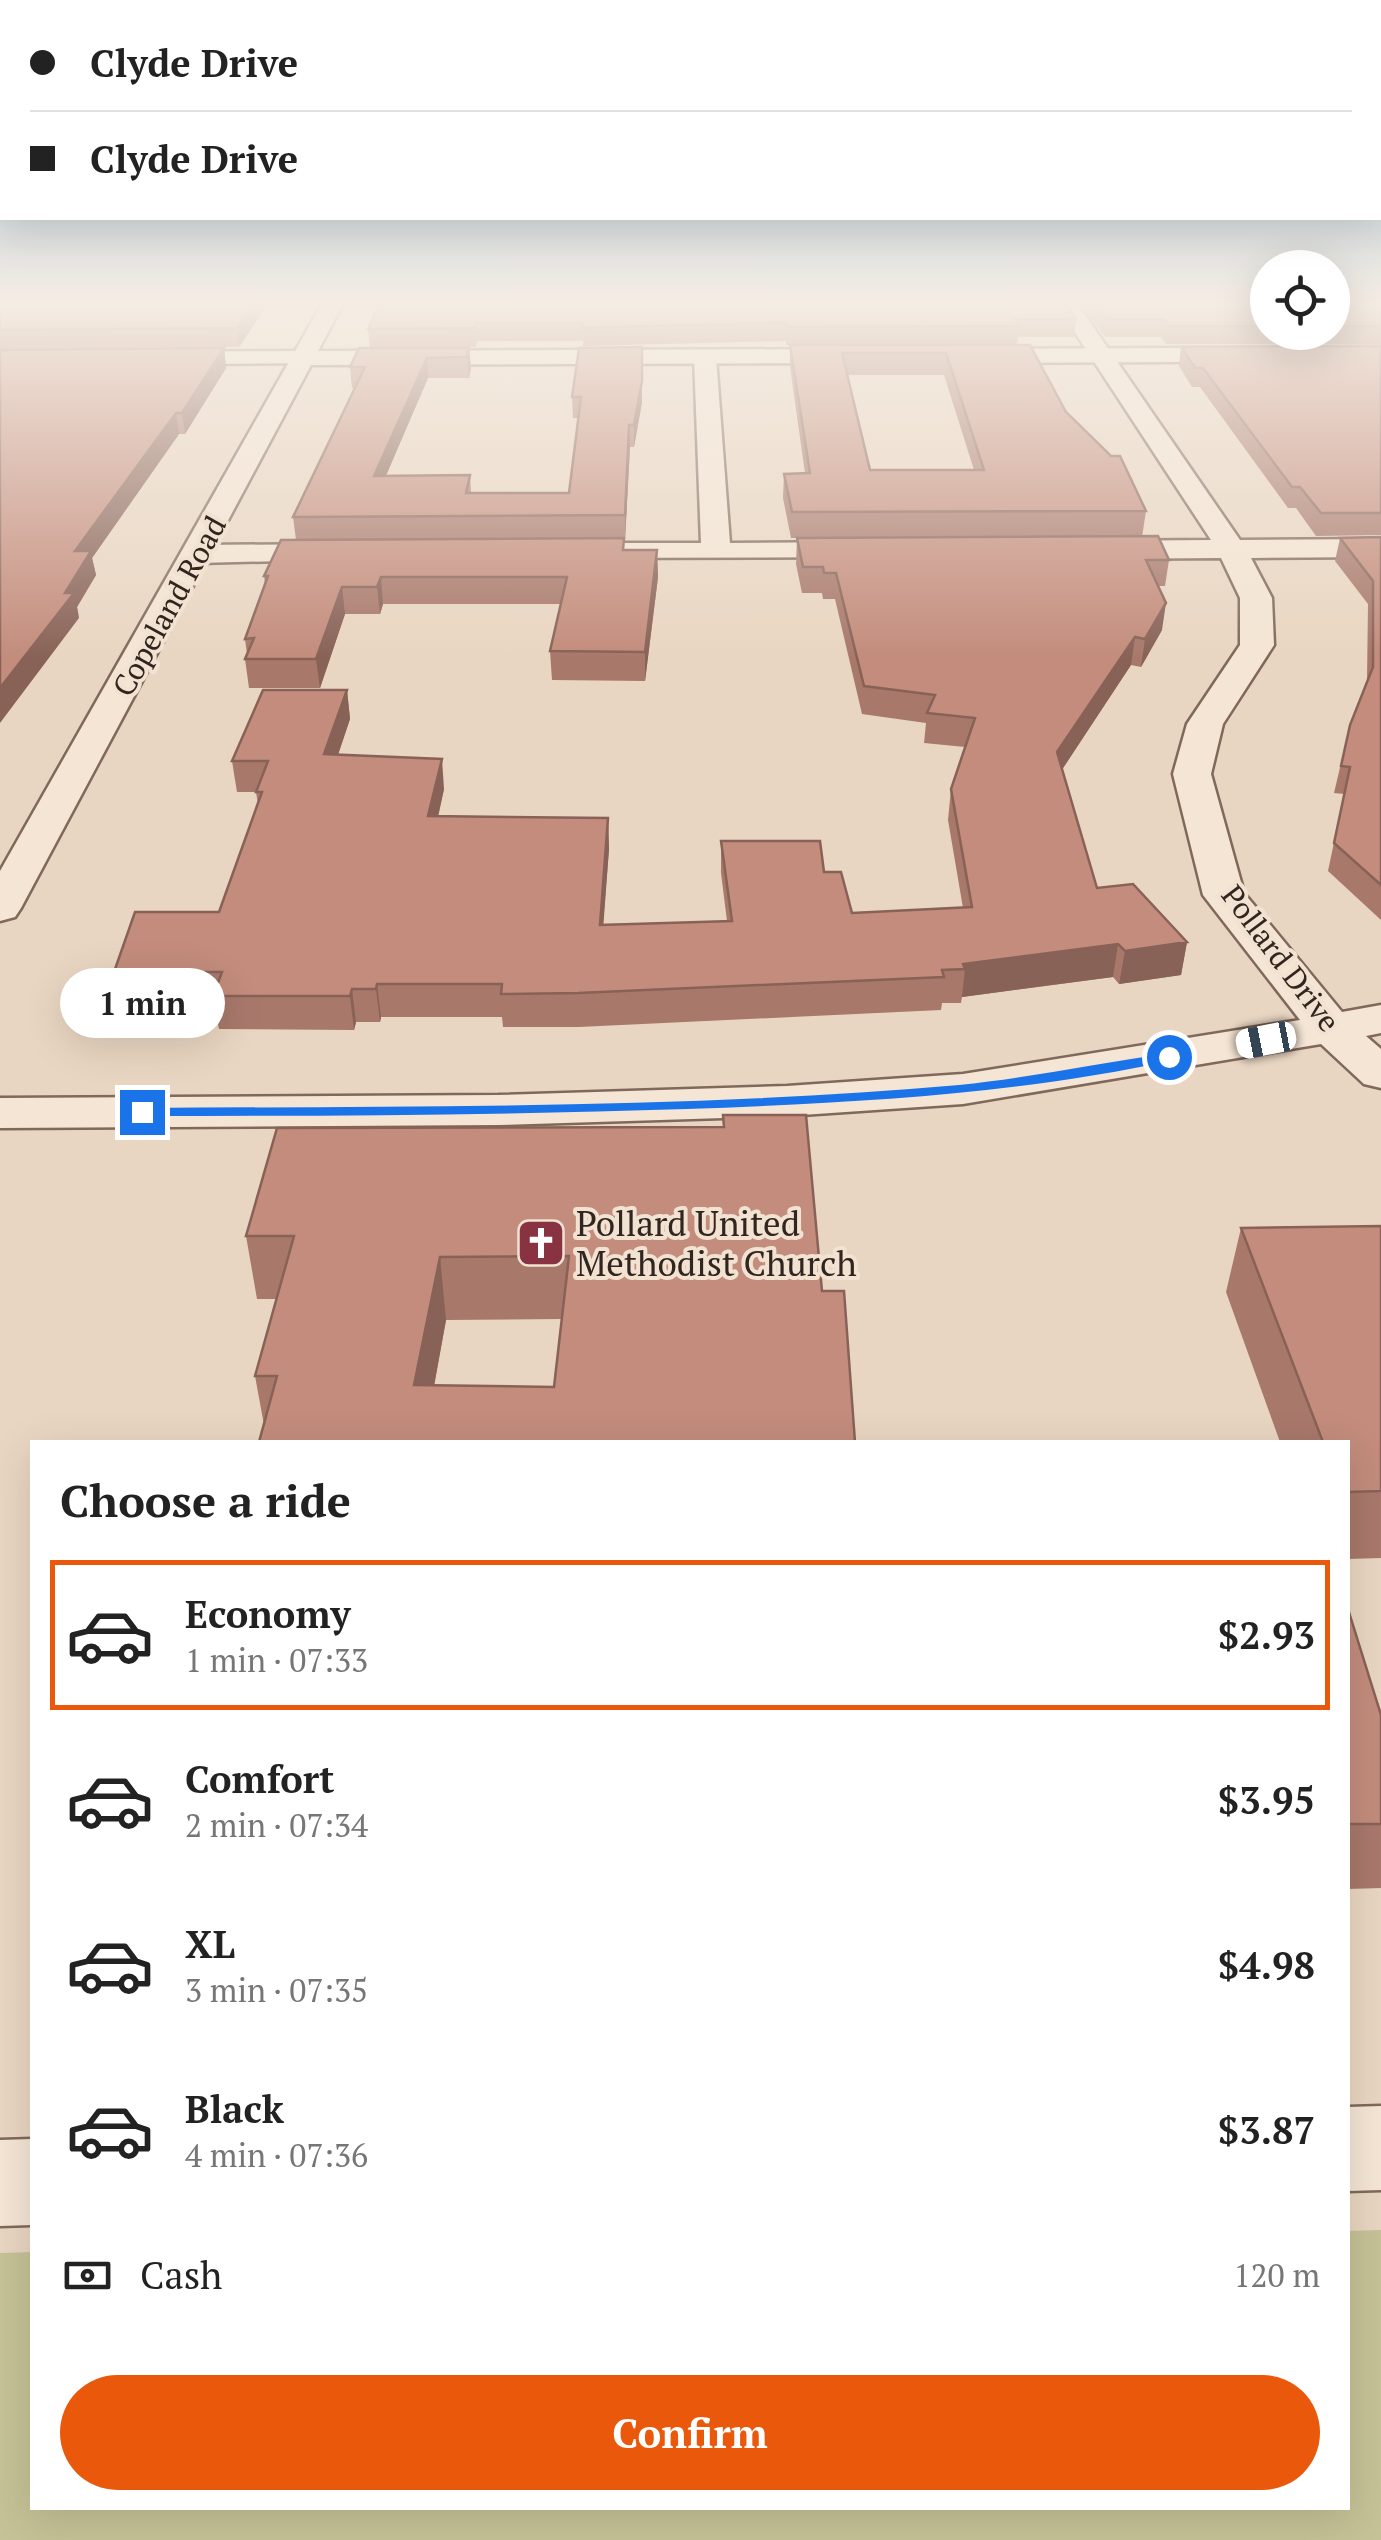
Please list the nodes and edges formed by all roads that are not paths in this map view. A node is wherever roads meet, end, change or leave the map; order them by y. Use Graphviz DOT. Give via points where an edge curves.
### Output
graph roads {
  1 [pos="270,421"];
  2 [pos="709,421"];
  3 [pos="1145,421"];
  4 [pos="1381,548"];
  5 [pos="1053,550"];
  6 [pos="1232,550"];
  7 [pos="716,551"];
  8 [pos="894,551"];
  9 [pos="556,552"];
  10 [pos="377,553"];
  11 [pos="198,554"];
  12 [pos="0,908"];
  13 [pos="1381,1019"];
  14 [pos="1330,1028"];
  15 [pos="1381,1074"];
  16 [pos="0,1113"];
  17 [pos="1381,2148"];
  18 [pos="1350,2149"];
  19 [pos="30,2182"];
  20 [pos="0,2183"];
  1 -- 11 [label="street, Copeland Road"];
  2 -- 7 [label="street"];
  3 -- 6 [label="street, Pollard Drive"];
  4 -- 6 [label="street"];
  5 -- 6 [label="street"];
  6 -- 14 [label="street, Pollard Drive" via="1256,598 1257,646 1205,724 1192,774 1224,895"];
  7 -- 8 [label="street"];
  7 -- 9 [label="street"];
  10 -- 11 [label="street"];
  11 -- 12 [label="street, Copeland Road"];
  13 -- 14 [label="street"];
  14 -- 15 [label="street, Pollard Drive"];
  14 -- 16 [label="street" via="963,1089 826,1098 498,1110"];
  17 -- 18 [label="street"];
  19 -- 20 [label="street"];
}
